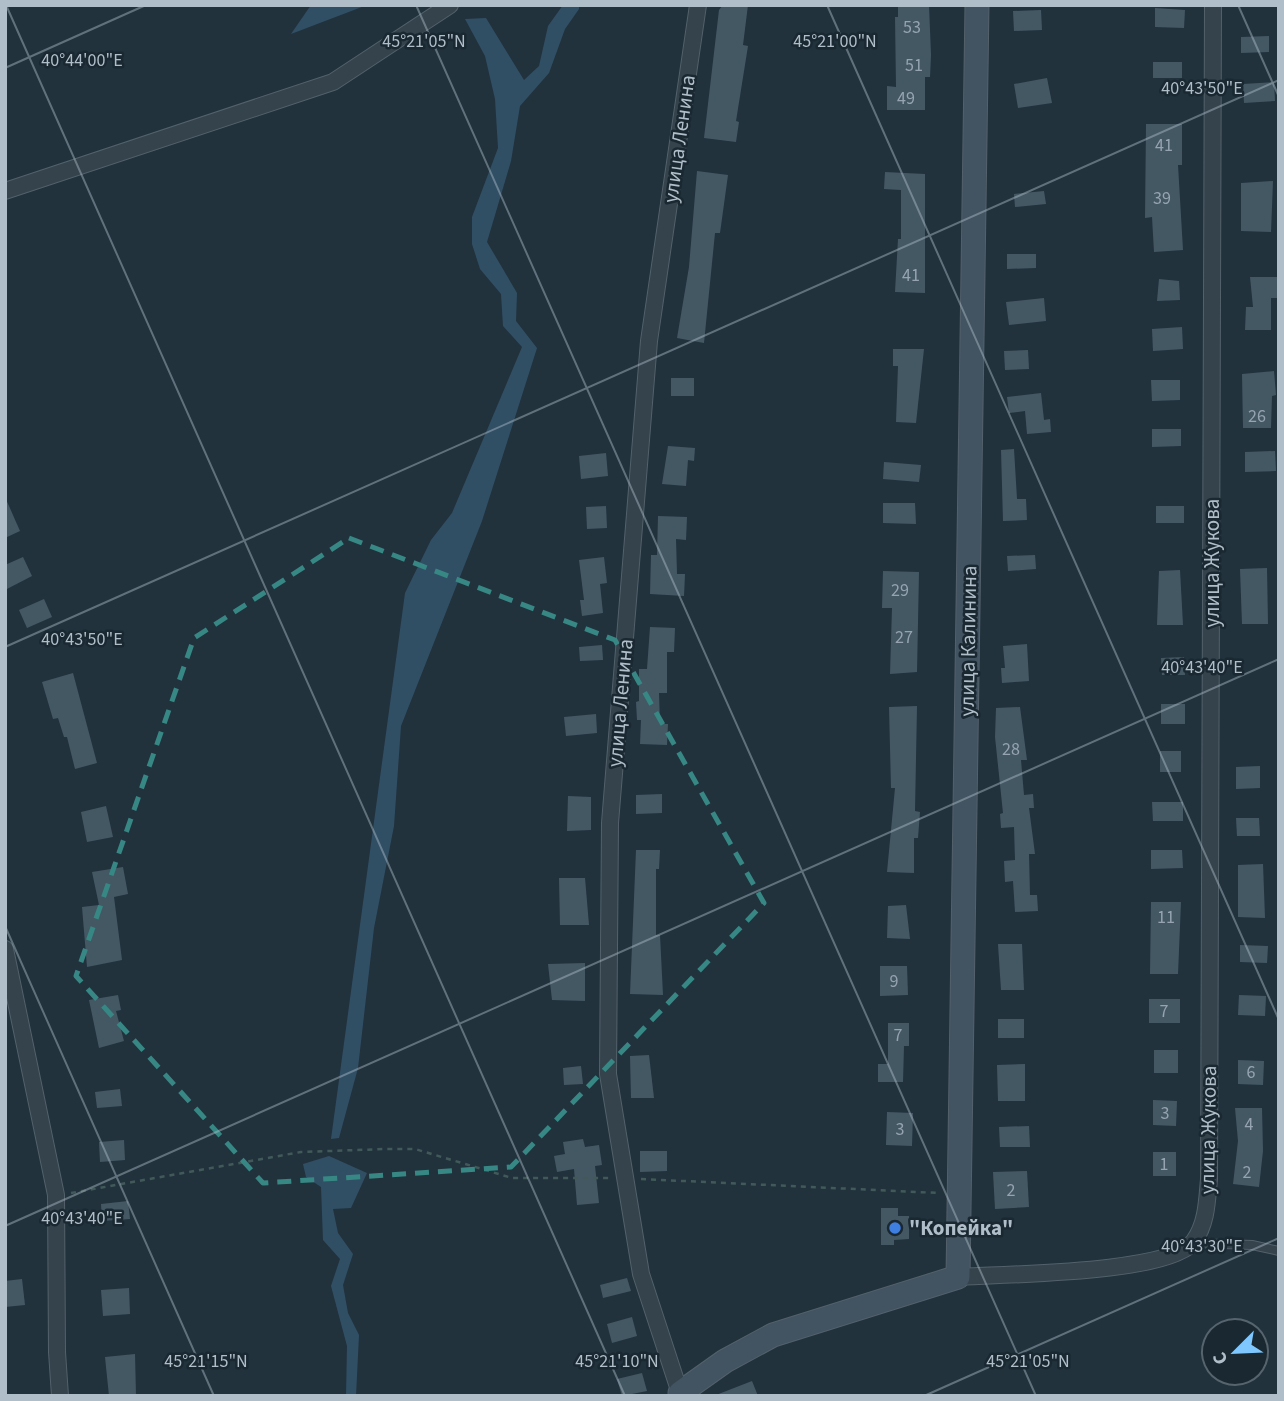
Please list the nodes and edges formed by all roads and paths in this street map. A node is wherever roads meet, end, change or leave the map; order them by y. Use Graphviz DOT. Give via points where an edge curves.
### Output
graph roads {
  1 [pos="450,5"];
  2 [pos="698,5"];
  3 [pos="977,5"];
  4 [pos="1213,5"];
  5 [pos="5,191"];
  6 [pos="5,949"];
  7 [pos="623,1178"];
  8 [pos="959,1194"];
  9 [pos="56,1195"];
  10 [pos="1194,1243"];
  11 [pos="1279,1251"];
  12 [pos="958,1277"];
  13 [pos="681,1394"];
  14 [pos="60,1396"];
  1 -- 5 [label="street" via="332,82"];
  2 -- 7 [label="street, улица Ленина" via="649,341 610,823 608,1074"];
  3 -- 8 [label="street, улица Калинина"];
  4 -- 10 [label="street, улица Жукова" via="1209,1179 1206,1216"];
  6 -- 9 [label="street"];
  7 -- 8 [label="path"];
  7 -- 9 [label="path" via="512,1178 415,1149 385,1149 301,1152"];
  7 -- 13 [label="street, улица Ленина" via="641,1274"];
  8 -- 12 [label="street, улица Калинина"];
  9 -- 14 [label="street"];
  10 -- 11 [label="lane"];
  10 -- 12 [label="street" via="1170,1256 1133,1266"];
  12 -- 13 [label="street" via="773,1335 725,1361"];
}
